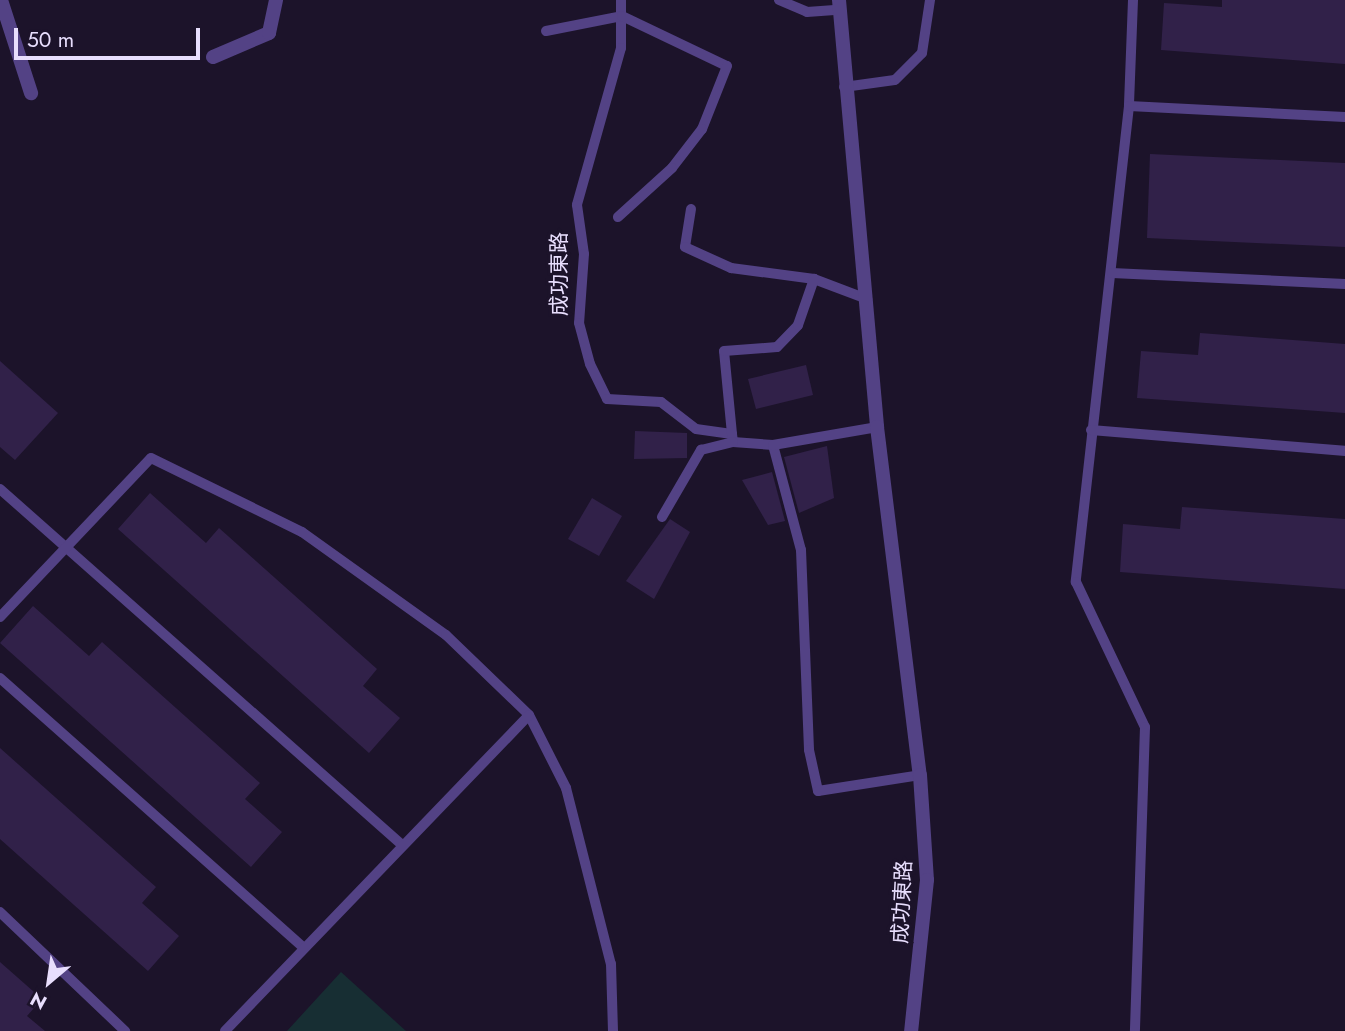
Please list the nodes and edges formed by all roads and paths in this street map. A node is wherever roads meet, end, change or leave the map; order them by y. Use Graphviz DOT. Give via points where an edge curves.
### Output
graph roads {
  1 [pos="1,0"];
  2 [pos="276,0"];
  3 [pos="621,0"];
  4 [pos="779,0"];
  5 [pos="930,0"];
  6 [pos="1133,0"];
  7 [pos="838,5"];
  8 [pos="622,16"];
  9 [pos="546,31"];
  10 [pos="213,57"];
  11 [pos="844,87"];
  12 [pos="30,93"];
  13 [pos="1129,106"];
  14 [pos="1345,117"];
  15 [pos="691,209"];
  16 [pos="618,217"];
  17 [pos="1112,273"];
  18 [pos="814,279"];
  19 [pos="1345,284"];
  20 [pos="867,299"];
  21 [pos="877,427"];
  22 [pos="1091,430"];
  23 [pos="732,438"];
  24 [pos="773,445"];
  25 [pos="1345,451"];
  26 [pos="0,489"];
  27 [pos="662,517"];
  28 [pos="65,548"];
  29 [pos="0,617"];
  30 [pos="0,678"];
  31 [pos="529,715"];
  32 [pos="920,775"];
  33 [pos="400,843"];
  34 [pos="0,912"];
  35 [pos="302,945"];
  36 [pos="125,1031"];
  37 [pos="225,1031"];
  38 [pos="613,1031"];
  39 [pos="911,1031"];
  40 [pos="1135,1031"];
  1 -- 12 [label="street"];
  2 -- 10 [label="street" via="269,33"];
  3 -- 8 [label="lane, 成功東路"];
  4 -- 7 [label="lane, 成功東路" via="807,12"];
  5 -- 11 [label="lane" via="922,53 895,80"];
  6 -- 13 [label="lane"];
  7 -- 11 [label="street, 成功東路"];
  8 -- 9 [label="lane"];
  8 -- 16 [label="lane" via="727,66 702,129 672,168"];
  8 -- 23 [label="lane, 成功東路" via="613,81 578,205 584,254 579,323 607,399 661,402 696,429"];
  11 -- 20 [label="street, 成功東路"];
  13 -- 14 [label="lane"];
  13 -- 17 [label="lane"];
  15 -- 18 [label="lane" via="685,247 731,268"];
  17 -- 19 [label="lane"];
  17 -- 22 [label="lane"];
  18 -- 20 [label="lane"];
  18 -- 23 [label="lane" via="798,325 777,346 724,351"];
  20 -- 21 [label="street, 成功東路"];
  21 -- 24 [label="lane, 成功東路"];
  21 -- 32 [label="street, 成功東路"];
  22 -- 25 [label="lane"];
  22 -- 40 [label="lane" via="1076,582 1145,727"];
  23 -- 24 [label="lane, 成功東路"];
  23 -- 27 [label="lane, 成功東路" via="701,450"];
  24 -- 32 [label="lane" via="801,550 809,750 818,791"];
  26 -- 28 [label="lane"];
  28 -- 29 [label="lane"];
  28 -- 31 [label="lane" via="151,458 302,532 446,635"];
  28 -- 33 [label="lane"];
  30 -- 35 [label="lane"];
  31 -- 33 [label="lane"];
  31 -- 38 [label="lane" via="566,788 611,964"];
  32 -- 39 [label="street, 成功東路" via="927,880"];
  33 -- 35 [label="lane"];
  34 -- 36 [label="lane"];
  35 -- 37 [label="lane"];
}
